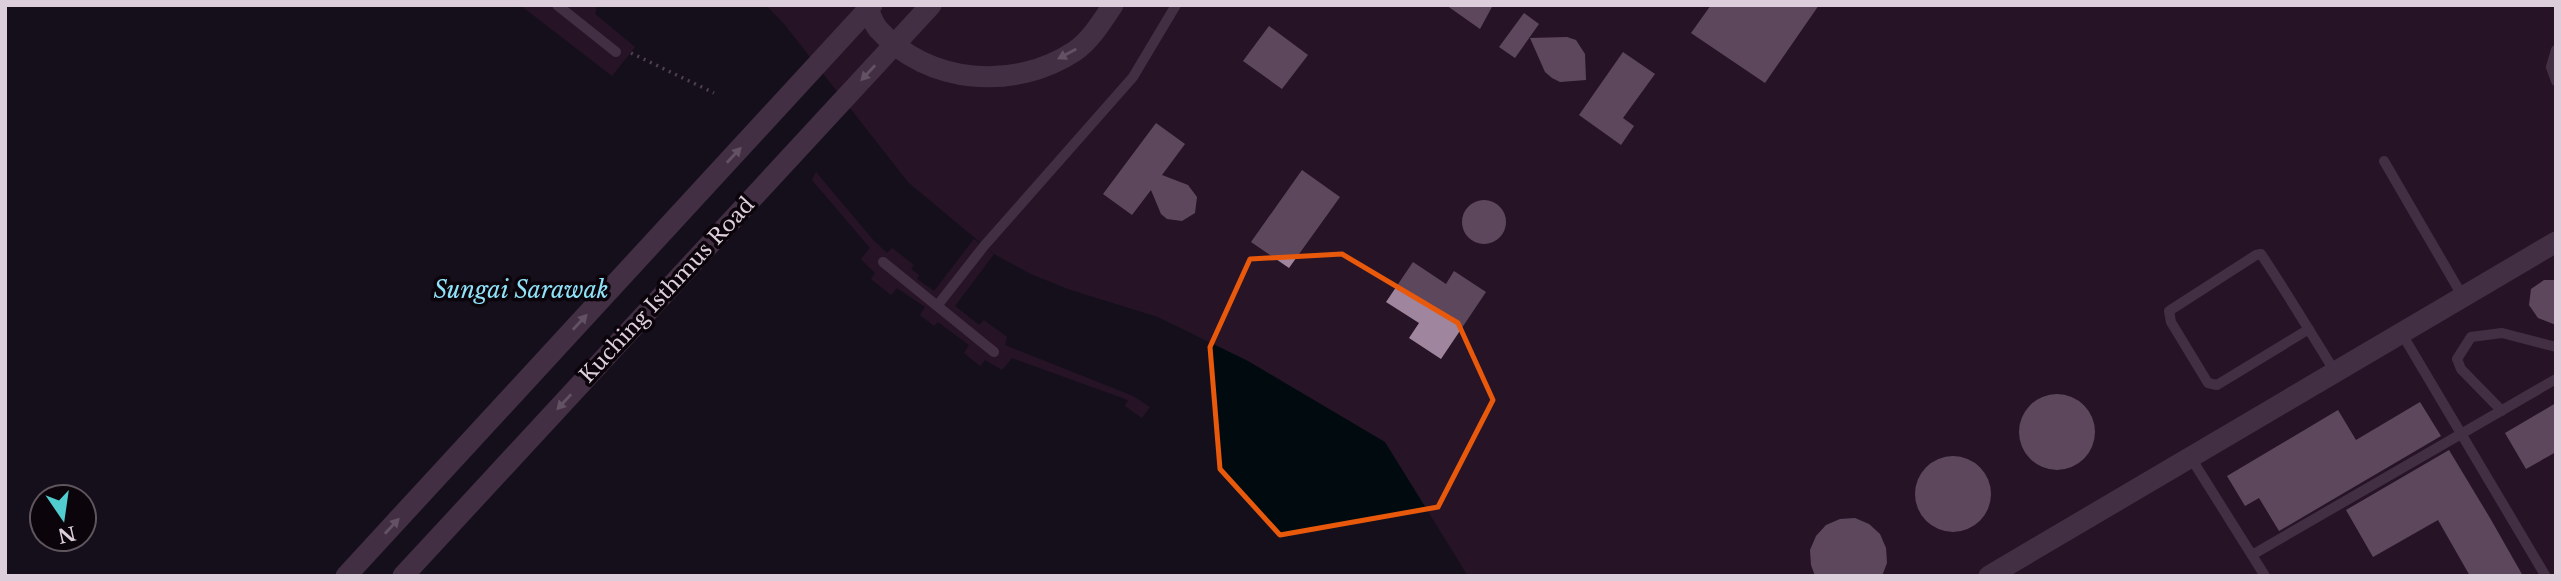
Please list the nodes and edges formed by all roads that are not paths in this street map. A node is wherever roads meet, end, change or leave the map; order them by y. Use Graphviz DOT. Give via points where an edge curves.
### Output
graph roads {
  1 [pos="557,5"];
  2 [pos="578,5"];
  3 [pos="866,5"];
  4 [pos="872,5"];
  5 [pos="931,5"];
  6 [pos="1113,5"];
  7 [pos="1176,5"];
  8 [pos="570,15"];
  9 [pos="2556,50"];
  10 [pos="616,52"];
  11 [pos="2556,81"];
  12 [pos="2384,161"];
  13 [pos="2556,242"];
  14 [pos="883,262"];
  15 [pos="2463,297"];
  16 [pos="937,306"];
  17 [pos="2309,329"];
  18 [pos="2402,334"];
  19 [pos="2556,348"];
  20 [pos="994,352"];
  21 [pos="2335,372"];
  22 [pos="2556,379"];
  23 [pos="2502,411"];
  24 [pos="2461,435"];
  25 [pos="2191,458"];
  26 [pos="2252,555"];
  27 [pos="2545,575"];
  28 [pos="346,576"];
  29 [pos="403,576"];
  30 [pos="1989,576"];
  31 [pos="2265,576"];
  1 -- 8 [label="lane"];
  2 -- 8 [label="lane"];
  6 -- 3 [label="main road, one-way" via="1077,50 1034,72 992,79 946,71 914,59 877,28"];
  28 -- 4 [label="main road, Kuching Isthmus Road, one-way"];
  5 -- 29 [label="main road, Kuching Isthmus Road, one-way"];
  7 -- 16 [label="lane" via="1133,76"];
  8 -- 10 [label="lane"];
  9 -- 11 [label="lane" via="2551,67"];
  12 -- 15 [label="lane"];
  13 -- 15 [label="main road"];
  14 -- 16 [label="lane"];
  15 -- 18 [label="main road"];
  16 -- 20 [label="lane"];
  17 -- 17 [label="lane" via="2217,385 2208,383 2169,311 2261,254"];
  17 -- 21 [label="lane"];
  18 -- 21 [label="main road"];
  18 -- 24 [label="lane"];
  19 -- 23 [label="lane" via="2502,333 2471,337 2457,359 2461,369"];
  21 -- 25 [label="main road"];
  22 -- 23 [label="lane"];
  23 -- 24 [label="lane"];
  24 -- 26 [label="lane"];
  24 -- 27 [label="lane"];
  25 -- 26 [label="lane"];
  25 -- 30 [label="main road"];
  26 -- 31 [label="lane"];
}
